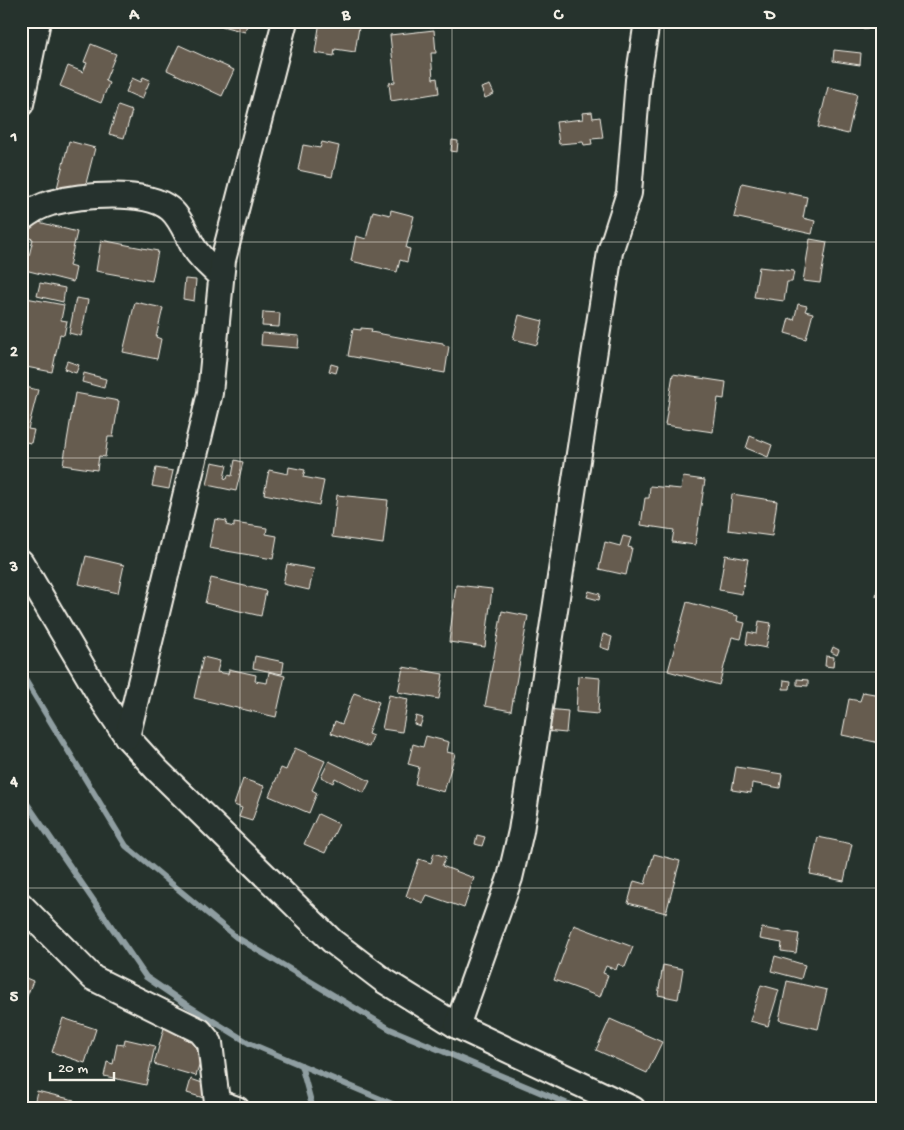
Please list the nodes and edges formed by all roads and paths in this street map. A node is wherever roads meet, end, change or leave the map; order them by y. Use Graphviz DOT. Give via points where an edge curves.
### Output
graph roads {
  1 [pos="38,21"];
  2 [pos="285,21"];
  3 [pos="647,21"];
  4 [pos="21,104"];
  5 [pos="21,219"];
  6 [pos="220,276"];
  7 [pos="21,562"];
  8 [pos="127,737"];
  9 [pos="21,904"];
  10 [pos="457,1026"];
  11 [pos="236,1109"];
  12 [pos="633,1109"];
  1 -- 4 [label="street"];
  2 -- 6 [label="street"];
  3 -- 10 [label="street" via="638,80 629,193 610,252 521,831 510,878"];
  5 -- 6 [label="street" via="51,203 75,199 106,196 157,202 172,211 195,250"];
  6 -- 8 [label="street" via="210,394"];
  7 -- 8 [label="street"];
  8 -- 10 [label="street" via="332,941 383,980"];
  9 -- 11 [label="street" via="93,978 200,1031 210,1043 217,1102"];
  10 -- 12 [label="street"];
}
